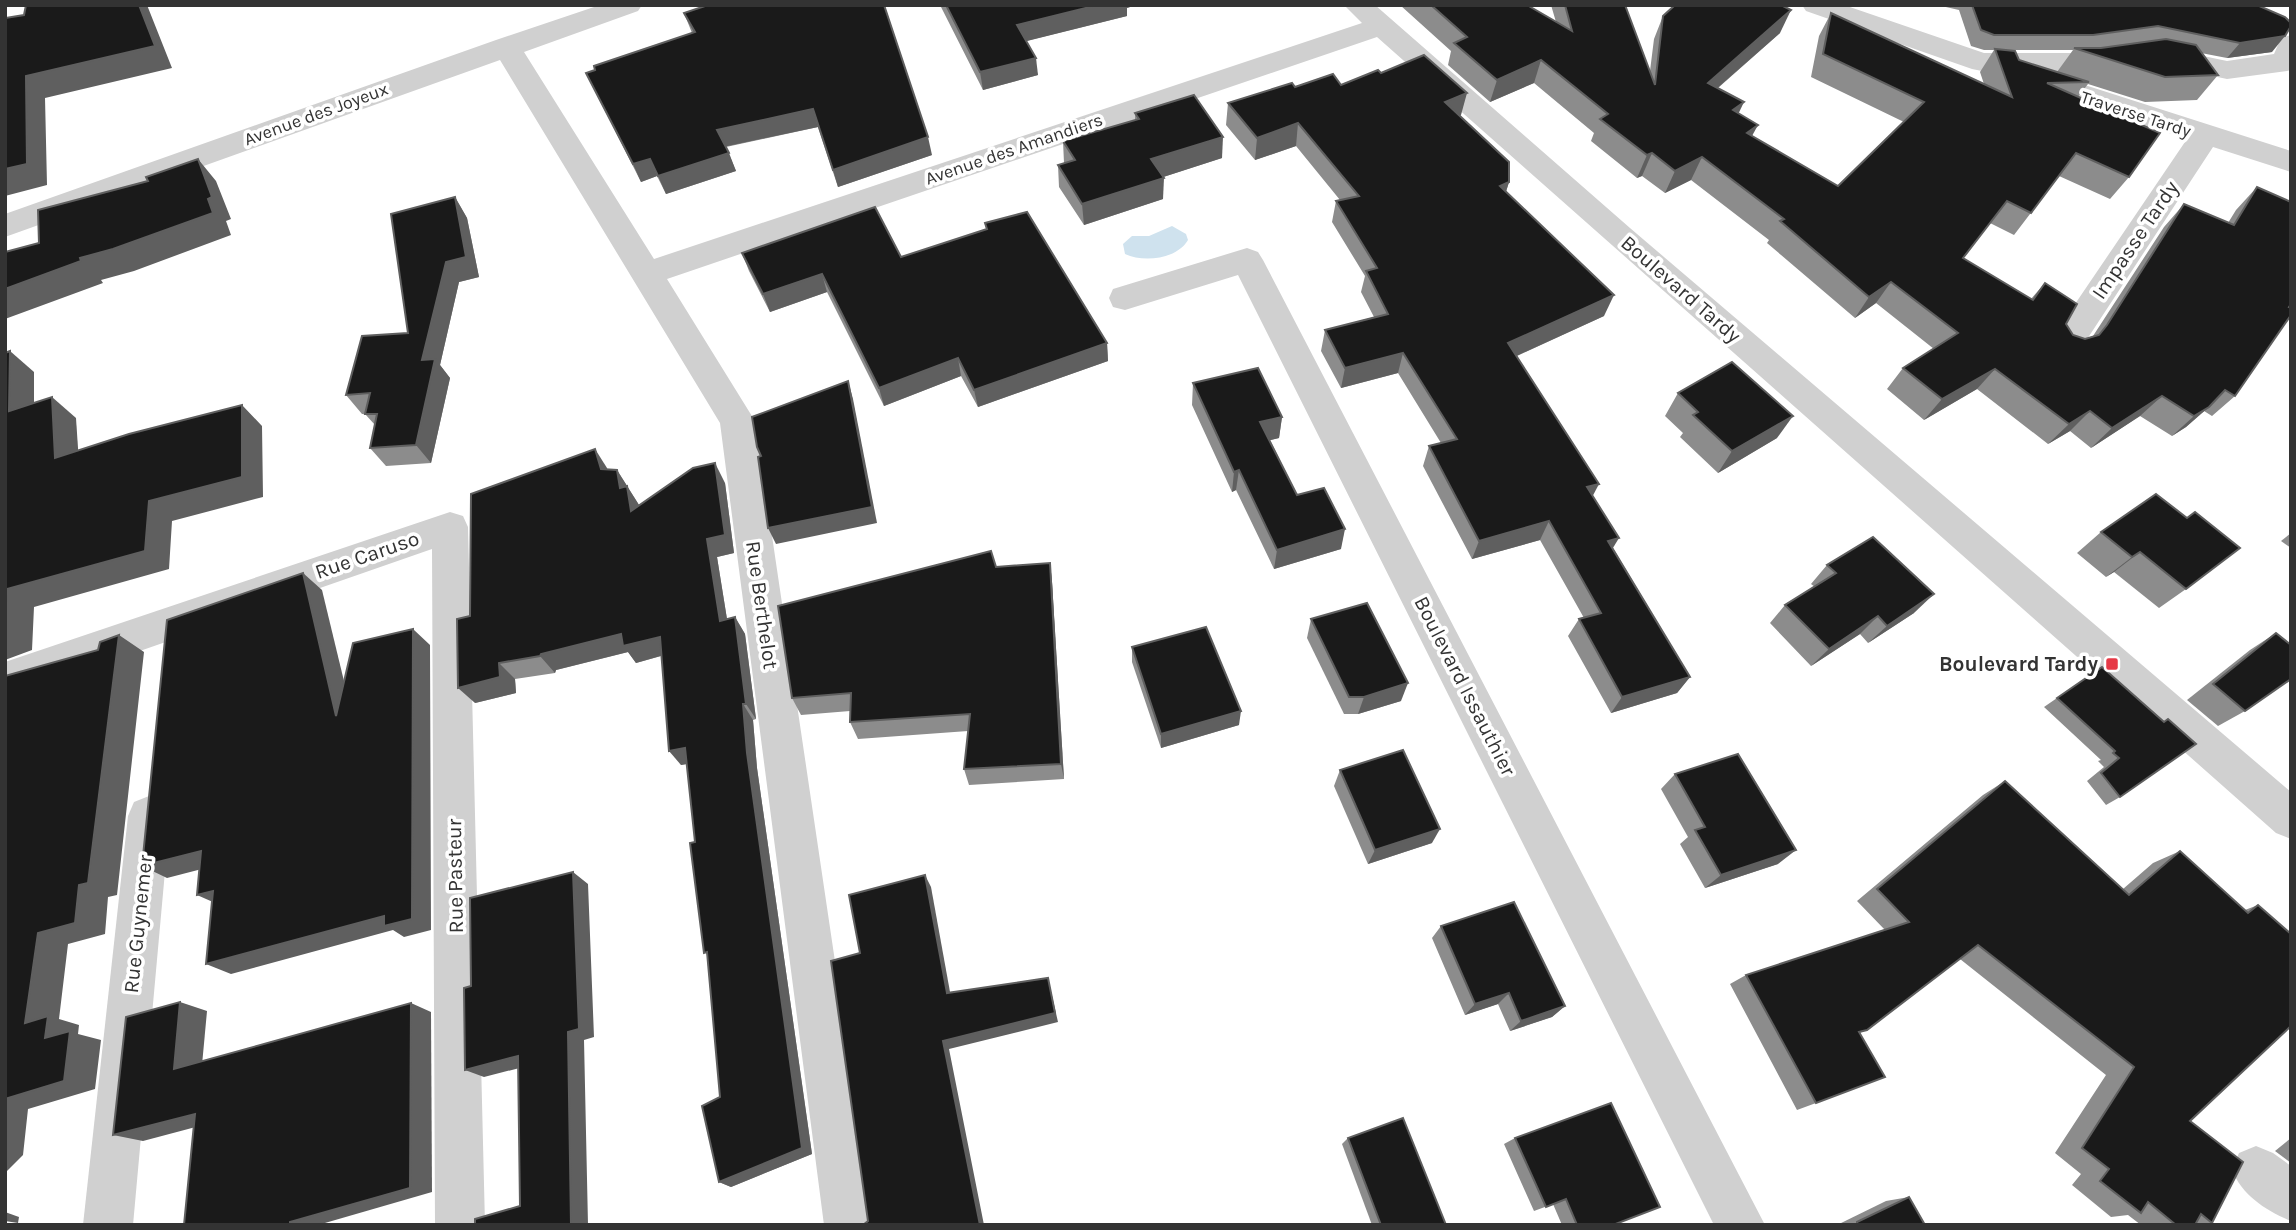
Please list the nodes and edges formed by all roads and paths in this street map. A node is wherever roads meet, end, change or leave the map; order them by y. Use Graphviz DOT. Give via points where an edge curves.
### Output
graph roads {
  1 [pos="628,5"];
  2 [pos="1816,5"];
  3 [pos="1370,16"];
  4 [pos="2291,44"];
  5 [pos="506,46"];
  6 [pos="1982,62"];
  7 [pos="2205,136"];
  8 [pos="2291,162"];
  9 [pos="5,226"];
  10 [pos="646,274"];
  11 [pos="1125,298"];
  12 [pos="2066,344"];
  13 [pos="450,527"];
  14 [pos="5,680"];
  15 [pos="153,773"];
  16 [pos="2291,819"];
  17 [pos="108,1225"];
  18 [pos="460,1225"];
  19 [pos="849,1225"];
  20 [pos="1740,1225"];
  1 -- 5 [label="street, Avenue des Joyeux"];
  2 -- 6 [label="street, Traverse Tardy"];
  3 -- 10 [label="street, Avenue des Amandiers"];
  3 -- 16 [label="street, Boulevard Tardy"];
  4 -- 6 [label="street" via="2287,62 2227,70 2146,53 2082,62"];
  5 -- 9 [label="street, Avenue des Joyeux"];
  5 -- 10 [label="street, Rue Berthelot"];
  6 -- 7 [label="street, Traverse Tardy"];
  7 -- 8 [label="street, Traverse Tardy"];
  7 -- 12 [label="street, Impasse Tardy"];
  10 -- 19 [label="street, Rue Berthelot" via="737,421"];
  11 -- 20 [label="street, Boulevard Issauthier" via="1247,260"];
  13 -- 14 [label="street, Rue Caruso" via="167,643"];
  13 -- 18 [label="street, Rue Pasteur"];
  15 -- 17 [label="street, Rue Guynemer"];
}
